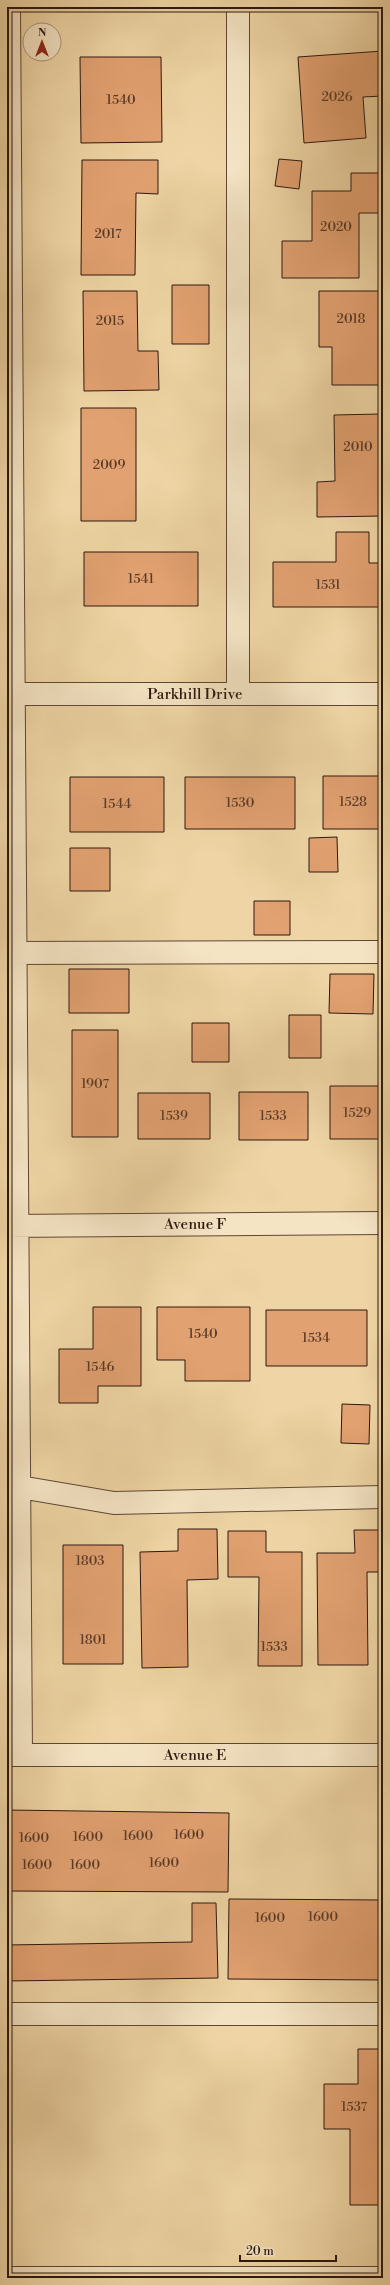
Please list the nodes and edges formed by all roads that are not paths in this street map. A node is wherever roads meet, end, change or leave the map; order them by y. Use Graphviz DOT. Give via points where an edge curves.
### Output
graph roads {
  1 [pos="9,7"];
  2 [pos="238,7"];
  3 [pos="11,694"];
  4 [pos="238,694"];
  5 [pos="383,694"];
  6 [pos="383,952"];
  7 [pos="11,953"];
  8 [pos="383,1223"];
  9 [pos="12,1226"];
  10 [pos="13,1487"];
  11 [pos="383,1497"];
  12 [pos="14,1755"];
  13 [pos="383,1755"];
  14 [pos="7,2014"];
  15 [pos="383,2014"];
  16 [pos="7,2278"];
  17 [pos="383,2278"];
  1 -- 3 [label="street"];
  2 -- 4 [label="street"];
  3 -- 4 [label="street, Parkhill Drive"];
  3 -- 7 [label="street"];
  4 -- 5 [label="street, Parkhill Drive"];
  6 -- 7 [label="street"];
  7 -- 9 [label="street"];
  8 -- 9 [label="street, Avenue F"];
  9 -- 10 [label="street"];
  10 -- 11 [label="street" via="114,1503"];
  10 -- 12 [label="street"];
  12 -- 13 [label="street, Avenue E"];
  14 -- 15 [label="street"];
  16 -- 17 [label="street"];
}
